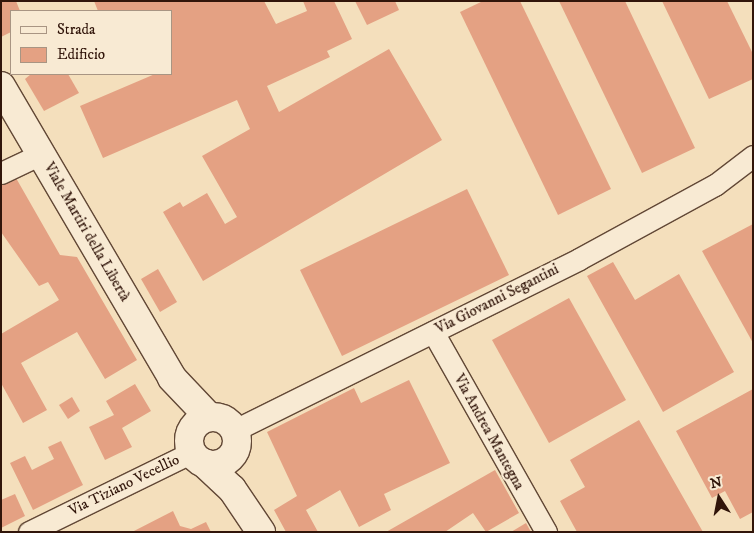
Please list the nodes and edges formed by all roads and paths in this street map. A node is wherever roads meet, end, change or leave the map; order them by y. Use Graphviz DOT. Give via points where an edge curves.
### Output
graph roads {
  1 [pos="1,86"];
  2 [pos="41,154"];
  3 [pos="753,156"];
  4 [pos="1,173"];
  5 [pos="433,332"];
  6 [pos="199,441"];
  7 [pos="234,442"];
  8 [pos="247,508"];
  9 [pos="29,532"];
  10 [pos="260,532"];
  11 [pos="546,532"];
  1 -- 2 [label="street, Viale Martiri della Libertà"];
  2 -- 4 [label="street"];
  2 -- 6 [label="street, Viale Martiri della Libertà" via="172,378"];
  3 -- 5 [label="street, Via Giovanni Segantini" via="716,185"];
  5 -- 7 [label="street, Via Giovanni Segantini"];
  5 -- 11 [label="street, Via Andrea Mantegna"];
  6 -- 7 [label="street" via="220,464"];
  6 -- 7 [label="street, Viale Martiri della Libertà" via="223,419"];
  6 -- 8 [label="street, Viale Martiri della Libertà"];
  6 -- 9 [label="street, Via Tiziano Vecellio"];
  7 -- 8 [label="street, Viale Martiri della Libertà"];
  8 -- 10 [label="street, Viale Martiri della Libertà"];
}
